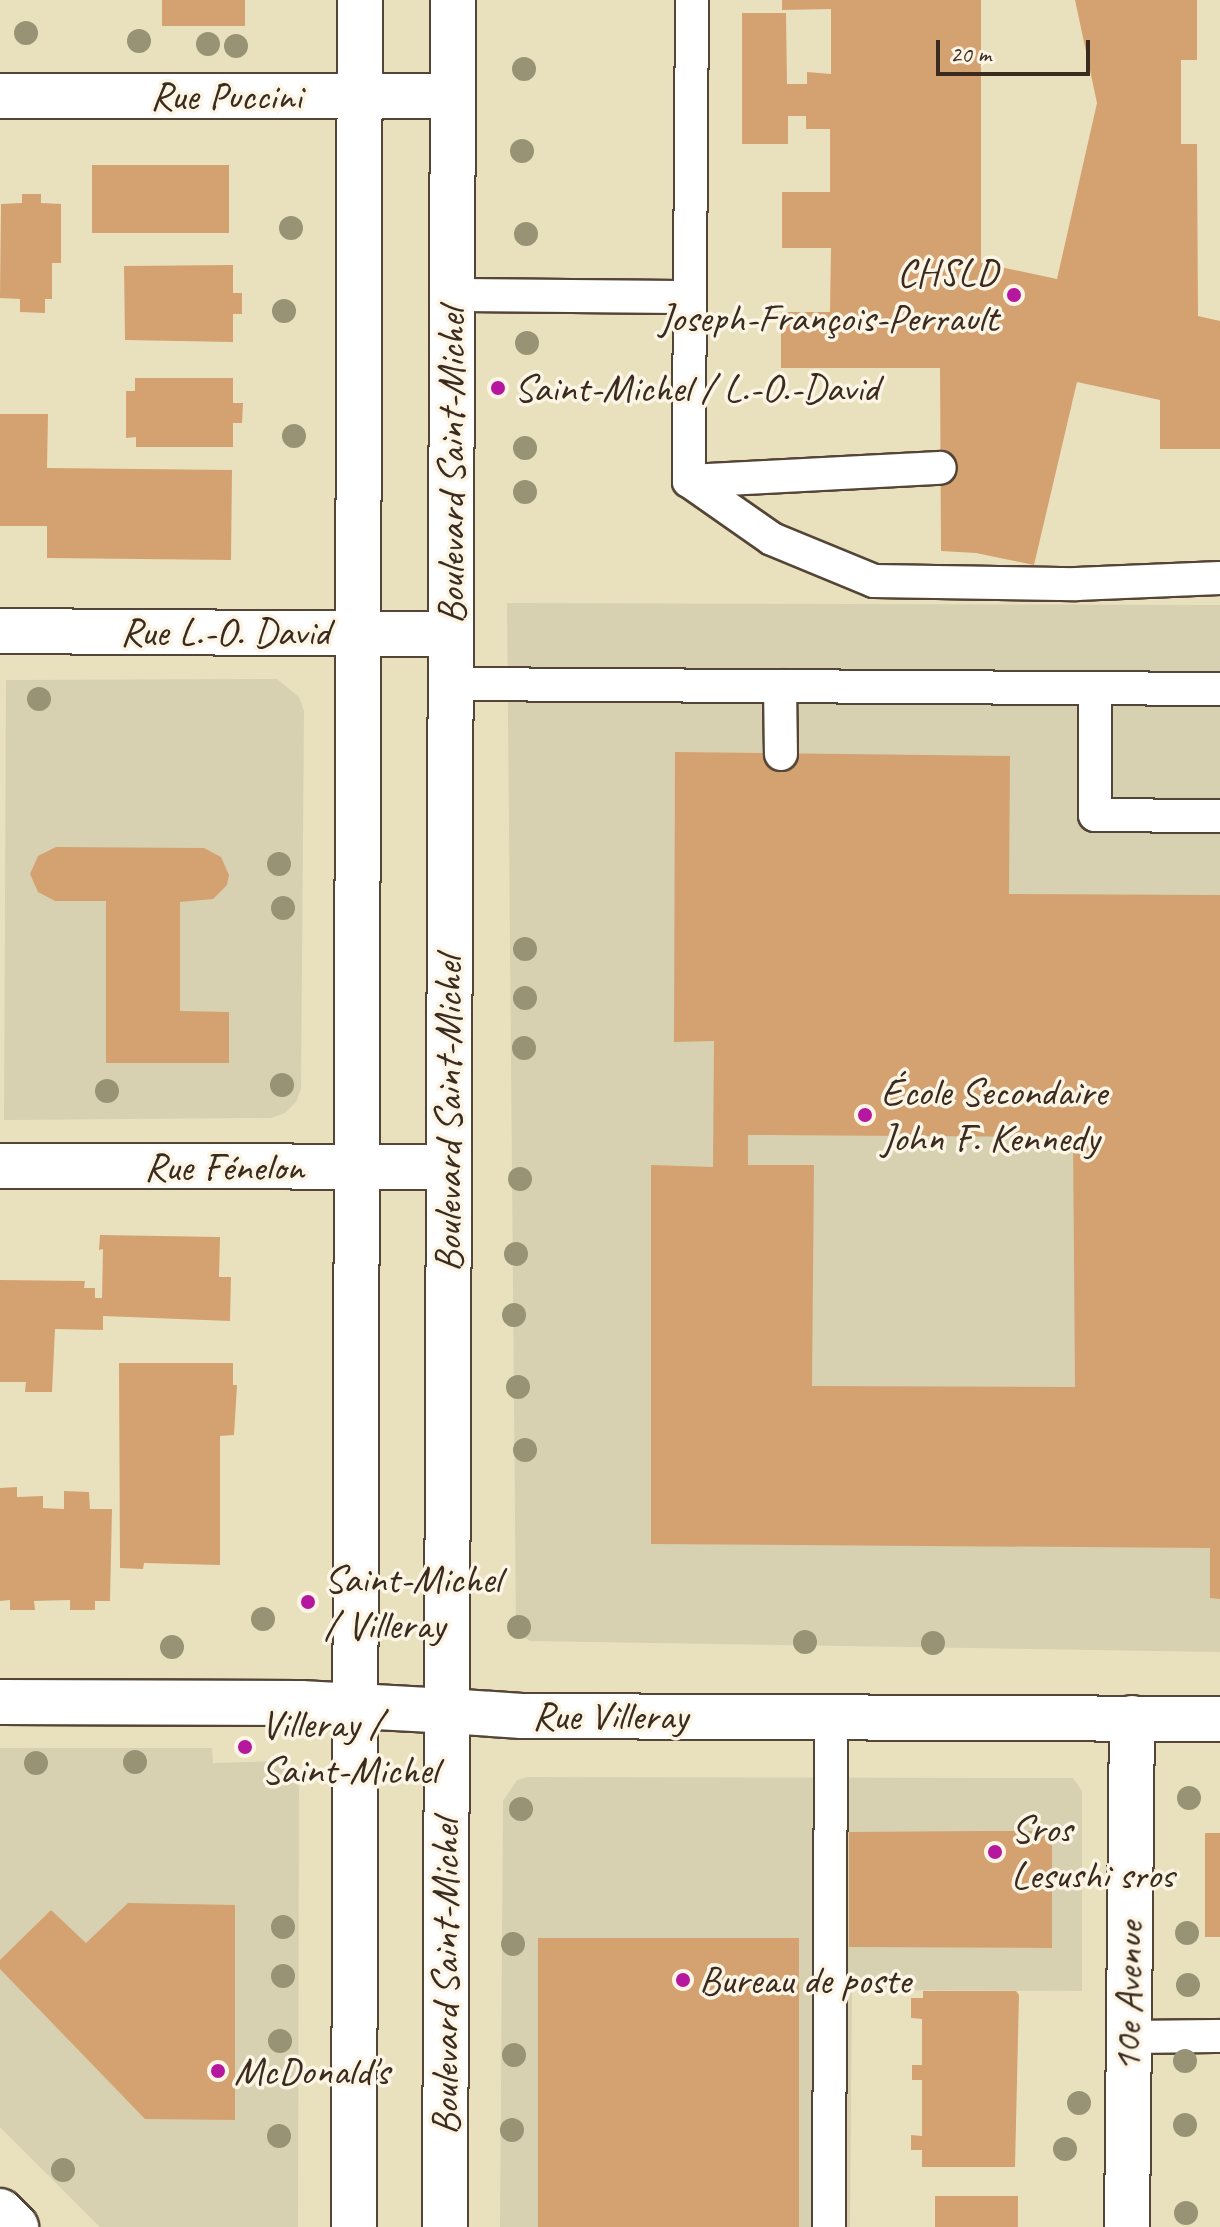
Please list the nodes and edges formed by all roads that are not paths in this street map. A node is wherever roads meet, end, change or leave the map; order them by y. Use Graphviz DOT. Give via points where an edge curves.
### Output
graph roads {
  1 [pos="360,0"];
  2 [pos="453,0"];
  3 [pos="692,0"];
  4 [pos="0,96"];
  5 [pos="359,96"];
  6 [pos="452,96"];
  7 [pos="452,295"];
  8 [pos="690,297"];
  9 [pos="940,468"];
  10 [pos="689,481"];
  11 [pos="1220,578"];
  12 [pos="0,631"];
  13 [pos="357,633"];
  14 [pos="451,634"];
  15 [pos="450,684"];
  16 [pos="780,686"];
  17 [pos="1095,688"];
  18 [pos="1220,689"];
  19 [pos="781,754"];
  20 [pos="1220,816"];
  21 [pos="0,1166"];
  22 [pos="358,1167"];
  23 [pos="448,1167"];
  24 [pos="0,1702"];
  25 [pos="357,1705"];
  26 [pos="447,1711"];
  27 [pos="831,1716"];
  28 [pos="1132,1718"];
  29 [pos="1220,1719"];
  30 [pos="1220,2036"];
  31 [pos="1127,2037"];
  32 [pos="0,2211"];
  33 [pos="16,2227"];
  34 [pos="354,2227"];
  35 [pos="445,2227"];
  36 [pos="829,2227"];
  37 [pos="1127,2227"];
  1 -- 5 [label="main road"];
  2 -- 6 [label="main road, Boulevard Saint-Michel"];
  3 -- 8 [label="lane"];
  4 -- 5 [label="main road, Rue Puccini"];
  5 -- 6 [label="main road, Rue Puccini"];
  5 -- 13 [label="main road"];
  6 -- 7 [label="main road, Boulevard Saint-Michel"];
  7 -- 8 [label="lane"];
  7 -- 14 [label="main road, Boulevard Saint-Michel"];
  8 -- 10 [label="lane"];
  9 -- 10 [label="lane"];
  10 -- 11 [label="lane" via="772,539 874,581 1076,584"];
  12 -- 13 [label="main road, Rue L.-O. David"];
  13 -- 14 [label="main road, Rue L.-O. David"];
  13 -- 22 [label="main road"];
  14 -- 15 [label="main road, Boulevard Saint-Michel"];
  15 -- 16 [label="lane"];
  15 -- 23 [label="main road, Boulevard Saint-Michel"];
  16 -- 17 [label="lane"];
  16 -- 19 [label="lane"];
  17 -- 18 [label="lane"];
  17 -- 20 [label="lane" via="1095,815"];
  21 -- 22 [label="main road, Rue Fénelon"];
  22 -- 23 [label="main road, Rue Fénelon"];
  22 -- 25 [label="main road"];
  23 -- 26 [label="main road, Boulevard Saint-Michel"];
  24 -- 25 [label="main road, Rue Villeray"];
  25 -- 26 [label="main road, Rue Villeray"];
  25 -- 34 [label="main road"];
  26 -- 27 [label="main road, Rue Villeray" via="522,1716"];
  26 -- 35 [label="main road, Boulevard Saint-Michel"];
  27 -- 28 [label="main road, Rue Villeray"];
  27 -- 36 [label="lane"];
  28 -- 29 [label="main road, Rue Villeray"];
  28 -- 31 [label="main road, 10e Avenue"];
  30 -- 31 [label="lane"];
  31 -- 37 [label="main road, 10e Avenue"];
  32 -- 33 [label="main road"];
}
